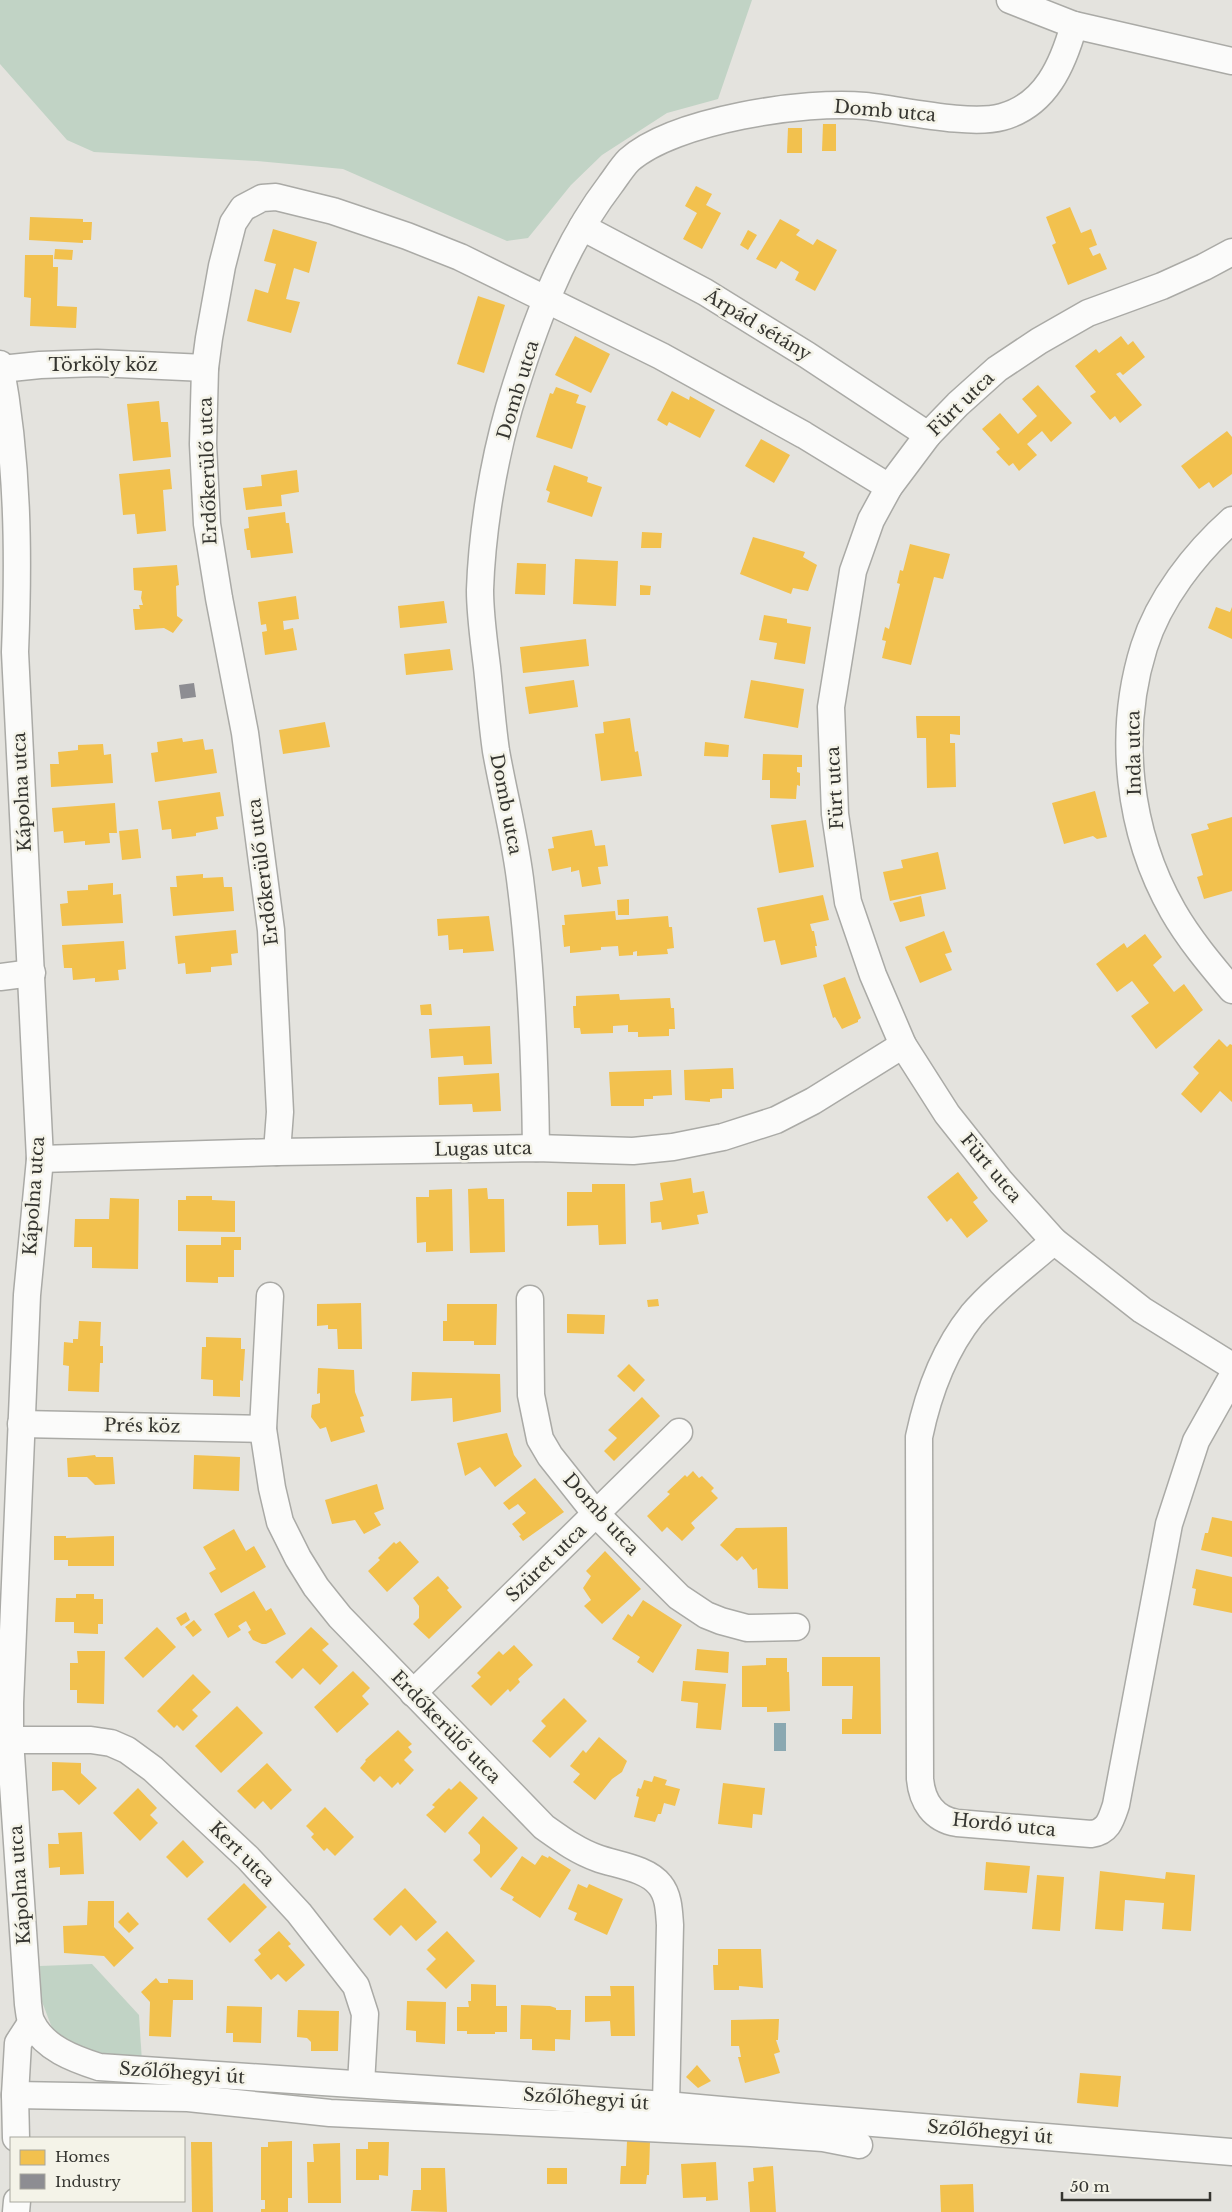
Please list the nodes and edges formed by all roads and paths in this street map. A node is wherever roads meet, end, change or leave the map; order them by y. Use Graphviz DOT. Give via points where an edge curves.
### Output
graph roads {
  1 [pos="1010,0"];
  2 [pos="1074,25"];
  3 [pos="1232,61"];
  4 [pos="582,227"];
  5 [pos="1232,252"];
  6 [pos="547,299"];
  7 [pos="1,367"];
  8 [pos="205,368"];
  9 [pos="928,436"];
  10 [pos="889,487"];
  11 [pos="1232,520"];
  12 [pos="32,973"];
  13 [pos="0,977"];
  14 [pos="1232,990"];
  15 [pos="903,1045"];
  16 [pos="536,1148"];
  17 [pos="277,1152"];
  18 [pos="40,1159"];
  19 [pos="1054,1241"];
  20 [pos="270,1296"];
  21 [pos="530,1299"];
  22 [pos="1232,1366"];
  23 [pos="1232,1377"];
  24 [pos="21,1424"];
  25 [pos="263,1429"];
  26 [pos="679,1432"];
  27 [pos="596,1514"];
  28 [pos="796,1627"];
  29 [pos="413,1693"];
  30 [pos="10,1740"];
  31 [pos="31,2023"];
  32 [pos="361,2084"];
  33 [pos="15,2095"];
  34 [pos="666,2105"];
  35 [pos="16,2137"];
  36 [pos="859,2145"];
  37 [pos="1232,2152"];
  1 -- 2 [label="street"];
  2 -- 3 [label="street"];
  2 -- 4 [label="street, Domb utca" via="1066,53 1049,85 1038,98 1003,117 976,120 859,106 798,107 719,120 659,141 628,161"];
  4 -- 6 [label="street, Domb utca"];
  4 -- 9 [label="street, Árpád sétány" via="705,292 815,360"];
  5 -- 9 [label="street, Fürt utca" via="1162,286 1088,312 1039,341 997,368"];
  6 -- 8 [label="street, Erdőkerülő utca" via="460,257 407,236 333,211 276,197 262,198 243,208 233,223 222,266"];
  6 -- 10 [label="street" via="804,435"];
  6 -- 16 [label="street, Domb utca" via="509,409 483,545 480,595 496,748 521,882 528,940"];
  7 -- 8 [label="street, Törköly köz" via="97,362"];
  7 -- 12 [label="street, Kápolna utca" via="18,518 15,652"];
  8 -- 17 [label="street, Erdőkerülő utca" via="203,444 207,524 245,733 271,930 280,1112"];
  9 -- 10 [label="street, Fürt utca"];
  10 -- 15 [label="street, Fürt utca" via="871,520 853,571 831,707 834,814 848,902 873,975"];
  11 -- 14 [label="street, Inda utca" via="1200,553 1179,581 1149,635 1134,687 1130,738 1131,782 1139,826 1152,866 1173,910 1199,950"];
  12 -- 13 [label="street"];
  12 -- 18 [label="street, Kápolna utca"];
  15 -- 16 [label="street, Lugas utca" via="776,1120 723,1136 674,1147 633,1151"];
  15 -- 19 [label="street, Fürt utca" via="946,1114 1000,1182"];
  16 -- 17 [label="street, Lugas utca"];
  17 -- 18 [label="street, Lugas utca"];
  18 -- 24 [label="street, Kápolna utca" via="27,1295"];
  19 -- 22 [label="street, Fürt utca" via="1142,1310"];
  19 -- 23 [label="street, Hordó utca" via="972,1316 941,1368 925,1405 919,1437 920,1779 924,1801 937,1815 957,1823 1091,1834 1105,1830 1116,1805 1169,1524 1196,1441"];
  20 -- 25 [label="street, Erdőkerülő utca"];
  21 -- 27 [label="street, Domb utca" via="531,1396 540,1439"];
  24 -- 25 [label="street, Prés köz"];
  24 -- 30 [label="street, Kápolna utca"];
  25 -- 29 [label="street, Erdőkerülő utca" via="280,1522 298,1558 340,1617"];
  26 -- 27 [label="street, Szüret utca"];
  27 -- 28 [label="street, Domb utca" via="679,1597 706,1615 747,1628"];
  27 -- 29 [label="street, Szüret utca"];
  29 -- 34 [label="street, Erdőkerülő utca" via="544,1827 577,1850 648,1875 661,1885 670,1925"];
  30 -- 31 [label="street, Kápolna utca"];
  30 -- 32 [label="street, Kert utca" via="111,1742 153,1769 248,1858 299,1913 356,1986 365,2014"];
  31 -- 32 [label="street, Szőlőhegyi út" via="54,2047 76,2060 99,2067"];
  31 -- 33 [label="street" via="18,2042"];
  32 -- 34 [label="street, Szőlőhegyi út"];
  33 -- 35 [label="street"];
  33 -- 36 [label="street, Szőlőhegyi út" via="188,2098 330,2113 751,2133 823,2138"];
  34 -- 37 [label="street, Szőlőhegyi út"];
}
